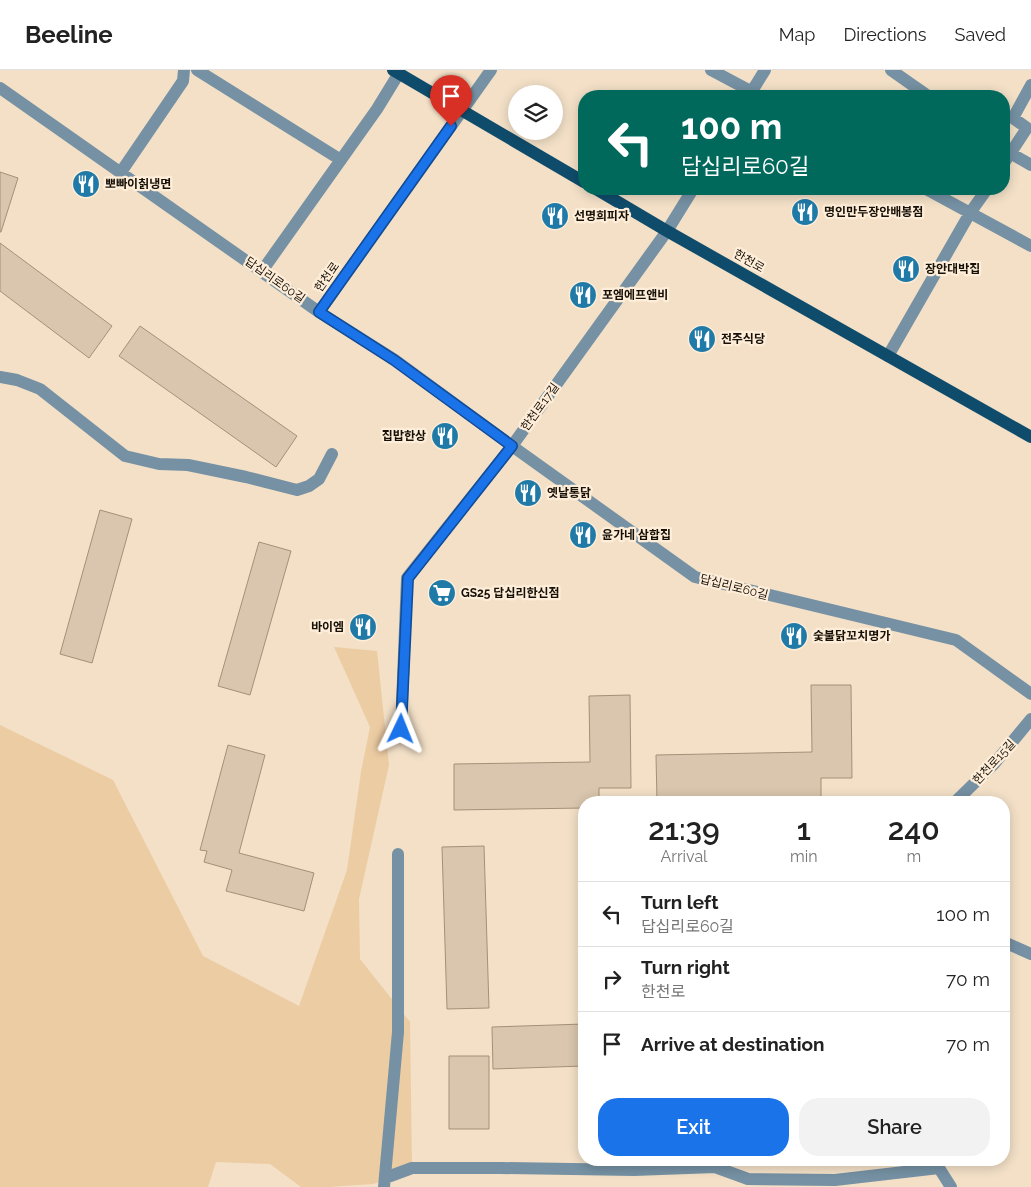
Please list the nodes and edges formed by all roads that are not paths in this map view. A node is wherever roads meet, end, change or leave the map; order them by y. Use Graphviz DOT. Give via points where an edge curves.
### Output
graph roads {
  1 [pos="184,70"];
  2 [pos="197,70"];
  3 [pos="491,70"];
  4 [pos="711,70"];
  5 [pos="765,70"];
  6 [pos="891,70"];
  7 [pos="396,72"];
  8 [pos="1031,85"];
  9 [pos="0,88"];
  10 [pos="745,90"];
  11 [pos="756,90"];
  12 [pos="919,90"];
  13 [pos="462,110"];
  14 [pos="1010,151"];
  15 [pos="1010,157"];
  16 [pos="341,160"];
  17 [pos="1031,165"];
  18 [pos="121,172"];
  19 [pos="578,178"];
  20 [pos="606,195"];
  21 [pos="689,195"];
  22 [pos="937,195"];
  23 [pos="983,195"];
  24 [pos="970,213"];
  25 [pos="667,231"];
  26 [pos="1031,246"];
  27 [pos="262,271"];
  28 [pos="319,312"];
  29 [pos="888,356"];
  30 [pos="0,378"];
  31 [pos="1031,437"];
  32 [pos="512,446"];
  33 [pos="332,454"];
  34 [pos="1031,694"];
  35 [pos="1031,720"];
  36 [pos="401,729"];
  37 [pos="960,796"];
  38 [pos="398,854"];
  39 [pos="1010,945"];
  40 [pos="1031,954"];
  41 [pos="385,1182"];
  42 [pos="951,1187"];
  1 -- 18 [label="street" via="183,81"];
  2 -- 16 [label="street"];
  3 -- 13 [label="street, 한천로"];
  4 -- 10 [label="street"];
  5 -- 11 [label="street"];
  6 -- 12 [label="street"];
  7 -- 13 [label="main road"];
  7 -- 16 [label="street" via="377,109"];
  8 -- 14 [label="street" via="1013,118 1027,128"];
  9 -- 18 [label="street, 답십리로60길"];
  13 -- 19 [label="main road"];
  13 -- 28 [label="street, 한천로"];
  15 -- 17 [label="street"];
  16 -- 27 [label="street"];
  18 -- 27 [label="street, 답십리로60길"];
  20 -- 25 [label="main road, 한천로"];
  21 -- 25 [label="street, 한천로17길"];
  22 -- 24 [label="street"];
  23 -- 24 [label="street"];
  24 -- 26 [label="street"];
  24 -- 29 [label="street"];
  25 -- 29 [label="main road, 한천로"];
  25 -- 32 [label="street, 한천로17길"];
  27 -- 28 [label="street, 답십리로60길"];
  28 -- 32 [label="street, 답십리로60길" via="394,360"];
  29 -- 31 [label="main road, 한천로"];
  30 -- 33 [label="street" via="17,380 40,389 126,456 158,464 188,465 297,490 319,479"];
  32 -- 34 [label="street, 답십리로60길" via="695,577 956,640"];
  32 -- 36 [label="street, 한천로17길" via="408,578"];
  35 -- 37 [label="street, 한천로15길" via="994,764"];
  38 -- 41 [label="street" via="398,1032"];
  39 -- 40 [label="street"];
  41 -- 42 [label="street" via="412,1168 634,1170 715,1167 748,1179 834,1180 939,1168"];
}
